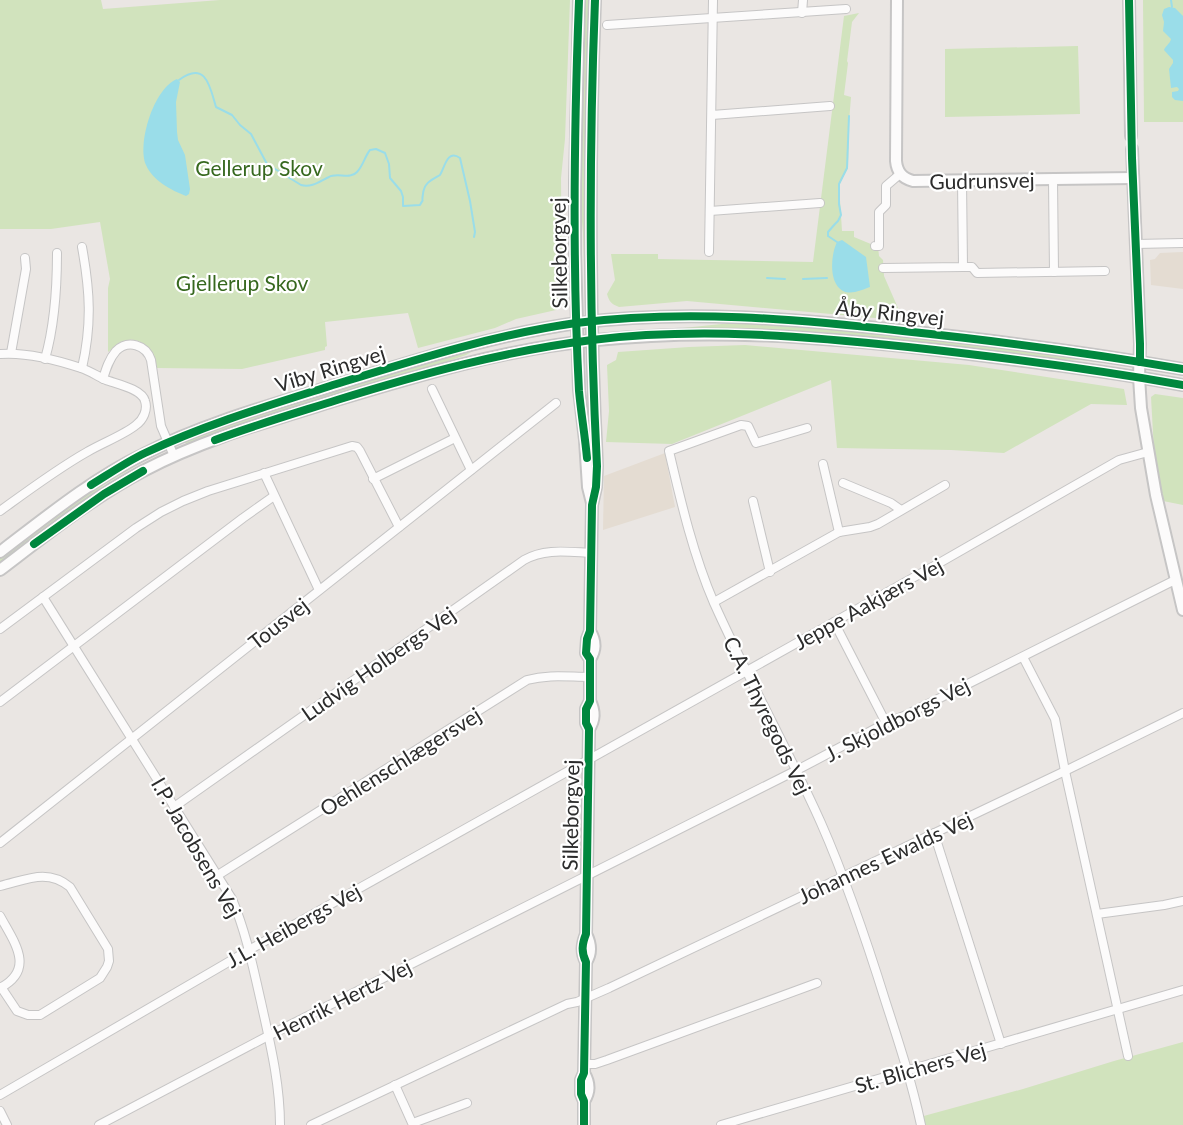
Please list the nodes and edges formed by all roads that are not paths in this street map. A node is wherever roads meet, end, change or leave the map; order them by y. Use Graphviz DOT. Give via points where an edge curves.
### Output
graph roads {
  1 [pos="579,0"];
  2 [pos="595,0"];
  3 [pos="713,0"];
  4 [pos="803,0"];
  5 [pos="897,0"];
  6 [pos="1129,0"];
  7 [pos="846,9"];
  8 [pos="802,13"];
  9 [pos="712,19"];
  10 [pos="607,25"];
  11 [pos="830,106"];
  12 [pos="712,115"];
  13 [pos="1131,136"];
  14 [pos="1132,149"];
  15 [pos="900,174"];
  16 [pos="1133,178"];
  17 [pos="1053,179"];
  18 [pos="962,181"];
  19 [pos="820,203"];
  20 [pos="710,211"];
  21 [pos="1183,243"];
  22 [pos="1136,244"];
  23 [pos="875,246"];
  24 [pos="81,247"];
  25 [pos="710,252"];
  26 [pos="57,253"];
  27 [pos="25,258"];
  28 [pos="963,267"];
  29 [pos="883,268"];
  30 [pos="1105,271"];
  31 [pos="1054,272"];
  32 [pos="592,322"];
  33 [pos="577,323"];
  34 [pos="592,340"];
  35 [pos="577,342"];
  36 [pos="11,353"];
  37 [pos="0,354"];
  38 [pos="45,359"];
  39 [pos="1140,362"];
  40 [pos="82,368"];
  41 [pos="1183,369"];
  42 [pos="1139,377"];
  43 [pos="103,379"];
  44 [pos="1183,385"];
  45 [pos="432,389"];
  46 [pos="556,403"];
  47 [pos="807,428"];
  48 [pos="455,438"];
  49 [pos="168,443"];
  50 [pos="1148,452"];
  51 [pos="174,456"];
  52 [pos="823,464"];
  53 [pos="471,470"];
  54 [pos="264,473"];
  55 [pos="373,478"];
  56 [pos="843,483"];
  57 [pos="945,485"];
  58 [pos="274,496"];
  59 [pos="753,501"];
  60 [pos="592,505"];
  61 [pos="901,510"];
  62 [pos="0,511"];
  63 [pos="399,527"];
  64 [pos="839,532"];
  65 [pos="0,552"];
  66 [pos="592,553"];
  67 [pos="0,570"];
  68 [pos="770,572"];
  69 [pos="1175,580"];
  70 [pos="320,590"];
  71 [pos="43,597"];
  72 [pos="714,602"];
  73 [pos="1183,610"];
  74 [pos="834,622"];
  75 [pos="0,629"];
  76 [pos="73,646"];
  77 [pos="1023,657"];
  78 [pos="747,671"];
  79 [pos="590,677"];
  80 [pos="0,702"];
  81 [pos="1183,713"];
  82 [pos="886,723"];
  83 [pos="132,738"];
  84 [pos="589,759"];
  85 [pos="796,771"];
  86 [pos="1065,771"];
  87 [pos="174,807"];
  88 [pos="934,833"];
  89 [pos="0,843"];
  90 [pos="218,875"];
  91 [pos="587,875"];
  92 [pos="844,876"];
  93 [pos="0,886"];
  94 [pos="1183,901"];
  95 [pos="1097,914"];
  96 [pos="0,916"];
  97 [pos="249,950"];
  98 [pos="817,983"];
  99 [pos="1,988"];
  100 [pos="1183,990"];
  101 [pos="585,999"];
  102 [pos="1118,1009"];
  103 [pos="268,1036"];
  104 [pos="1001,1044"];
  105 [pos="1128,1056"];
  106 [pos="584,1068"];
  107 [pos="907,1071"];
  108 [pos="395,1085"];
  109 [pos="0,1095"];
  110 [pos="467,1103"];
  111 [pos="0,1111"];
  112 [pos="413,1124"];
  113 [pos="7,1125"];
  114 [pos="99,1125"];
  115 [pos="280,1125"];
  116 [pos="311,1125"];
  117 [pos="584,1125"];
  118 [pos="721,1125"];
  119 [pos="921,1125"];
  1 -- 33 [label="main road, Silkeborgvej"];
  2 -- 32 [label="main road, Silkeborgvej" via="590,167"];
  3 -- 9 [label="street"];
  4 -- 8 [label="street"];
  5 -- 15 [label="main road, Gudrunsvej" via="896,168"];
  6 -- 13 [label="main road"];
  7 -- 8 [label="street"];
  8 -- 9 [label="street"];
  9 -- 10 [label="street"];
  9 -- 12 [label="street"];
  11 -- 12 [label="street"];
  12 -- 20 [label="street"];
  14 -- 16 [label="main road"];
  15 -- 18 [label="main road, Gudrunsvej" via="913,181"];
  15 -- 23 [label="street" via="886,186 886,205 879,212 879,246"];
  16 -- 17 [label="main road, Gudrunsvej"];
  16 -- 22 [label="main road"];
  17 -- 18 [label="main road, Gudrunsvej"];
  17 -- 31 [label="street"];
  18 -- 28 [label="street"];
  19 -- 20 [label="street"];
  20 -- 25 [label="street"];
  21 -- 22 [label="street"];
  22 -- 39 [label="main road"];
  24 -- 40 [label="street" via="90,305"];
  26 -- 38 [label="street" via="54,318"];
  27 -- 36 [label="street"];
  28 -- 29 [label="street"];
  28 -- 31 [label="street" via="972,267 977,273"];
  30 -- 31 [label="street"];
  32 -- 33 [label="main road, Viby Ringvej"];
  32 -- 34 [label="main road, Silkeborgvej"];
  32 -- 39 [label="main road, Åby Ringvej" via="690,316 824,323"];
  33 -- 35 [label="main road, Silkeborgvej"];
  33 -- 49 [label="main road, Viby Ringvej" via="433,355 240,415"];
  34 -- 35 [label="main road, Åby Ringvej"];
  34 -- 42 [label="main road, Åby Ringvej" via="689,334 822,338"];
  34 -- 60 [label="main road, Silkeborgvej" via="597,466"];
  35 -- 51 [label="main road, Viby Ringvej" via="491,357 419,376 260,424"];
  35 -- 60 [label="main road, Silkeborgvej"];
  36 -- 37 [label="street"];
  36 -- 38 [label="street"];
  38 -- 40 [label="street"];
  39 -- 41 [label="main road, Åby Ringvej"];
  39 -- 42 [label="main road"];
  40 -- 43 [label="street"];
  42 -- 44 [label="main road, Åby Ringvej"];
  42 -- 50 [label="main road"];
  43 -- 49 [label="street" via="111,358 121,347 137,345 146,351"];
  43 -- 62 [label="street" via="134,390 146,401 146,410 137,425 54,472"];
  45 -- 48 [label="street"];
  46 -- 53 [label="street, Tousvej"];
  47 -- 72 [label="street, C.A. Thyregods Vej" via="756,443 748,426 741,424 669,451 695,552"];
  48 -- 53 [label="street"];
  48 -- 55 [label="street"];
  49 -- 51 [label="street"];
  49 -- 65 [label="main road, Viby Ringvej" via="91,485"];
  50 -- 69 [label="main road"];
  50 -- 74 [label="street, Jeppe Aakjærs Vej" via="1119,460"];
  51 -- 67 [label="main road, Viby Ringvej" via="104,494"];
  52 -- 64 [label="street"];
  53 -- 63 [label="street, Tousvej"];
  54 -- 55 [label="street" via="354,446"];
  54 -- 58 [label="street"];
  54 -- 71 [label="street" via="207,491 161,512"];
  55 -- 63 [label="street"];
  56 -- 61 [label="street"];
  57 -- 61 [label="street"];
  58 -- 70 [label="street"];
  58 -- 76 [label="street"];
  59 -- 68 [label="street"];
  60 -- 66 [label="main road, Silkeborgvej"];
  61 -- 64 [label="street" via="870,527"];
  63 -- 70 [label="street, Tousvej"];
  64 -- 68 [label="street"];
  66 -- 79 [label="main road, Silkeborgvej" via="591,631 586,653"];
  66 -- 87 [label="street, Ludvig Holbergs Vej" via="548,552 524,560"];
  68 -- 72 [label="street"];
  69 -- 73 [label="main road"];
  69 -- 77 [label="street, J. Skjoldborgs Vej"];
  70 -- 83 [label="street, Tousvej"];
  71 -- 75 [label="street"];
  71 -- 76 [label="street, I.P. Jacobsens Vej"];
  72 -- 78 [label="street, C.A. Thyregods Vej"];
  74 -- 78 [label="street, Jeppe Aakjærs Vej"];
  74 -- 82 [label="street"];
  76 -- 80 [label="street"];
  76 -- 83 [label="street, I.P. Jacobsens Vej"];
  77 -- 82 [label="street, J. Skjoldborgs Vej"];
  77 -- 86 [label="street" via="1055,719"];
  78 -- 84 [label="street, Jeppe Aakjærs Vej"];
  78 -- 85 [label="street, C.A. Thyregods Vej"];
  79 -- 84 [label="main road, Silkeborgvej" via="594,709"];
  79 -- 90 [label="street, Oehlenschlægersvej" via="552,675 527,680"];
  81 -- 86 [label="street, Johannes Ewalds Vej"];
  82 -- 85 [label="street, J. Skjoldborgs Vej"];
  83 -- 87 [label="street, I.P. Jacobsens Vej"];
  83 -- 89 [label="street, Tousvej"];
  84 -- 91 [label="main road, Silkeborgvej"];
  84 -- 97 [label="street, J.L. Heibergs Vej"];
  85 -- 91 [label="street, J. Skjoldborgs Vej"];
  85 -- 92 [label="street, C.A. Thyregods Vej"];
  86 -- 88 [label="street, Johannes Ewalds Vej"];
  86 -- 95 [label="street"];
  87 -- 90 [label="street, I.P. Jacobsens Vej"];
  88 -- 92 [label="street, Johannes Ewalds Vej"];
  88 -- 104 [label="street"];
  90 -- 97 [label="street, I.P. Jacobsens Vej" via="232,899"];
  91 -- 101 [label="main road, Silkeborgvej" via="586,934 590,956 586,962"];
  91 -- 103 [label="street, Henrik Hertz Vej"];
  92 -- 101 [label="street, Johannes Ewalds Vej"];
  92 -- 107 [label="street, C.A. Thyregods Vej"];
  93 -- 99 [label="street" via="44,876 63,882 109,955 108,967 100,978 40,1015 17,1011"];
  94 -- 95 [label="street"];
  95 -- 102 [label="street"];
  96 -- 99 [label="street" via="20,957 15,977"];
  97 -- 103 [label="street, I.P. Jacobsens Vej"];
  97 -- 109 [label="street, J.L. Heibergs Vej"];
  98 -- 106 [label="street"];
  100 -- 102 [label="street, St. Blichers Vej"];
  101 -- 106 [label="main road, Silkeborgvej"];
  101 -- 108 [label="street, Johannes Ewalds Vej"];
  102 -- 104 [label="street, St. Blichers Vej"];
  102 -- 105 [label="street"];
  103 -- 114 [label="street, Henrik Hertz Vej"];
  103 -- 115 [label="street, I.P. Jacobsens Vej"];
  104 -- 107 [label="street, St. Blichers Vej"];
  106 -- 117 [label="main road, Silkeborgvej" via="588,1080"];
  107 -- 118 [label="street, St. Blichers Vej"];
  107 -- 119 [label="street, C.A. Thyregods Vej"];
  108 -- 112 [label="street"];
  108 -- 116 [label="street, Johannes Ewalds Vej"];
  110 -- 112 [label="street"];
  111 -- 113 [label="street"];
}
